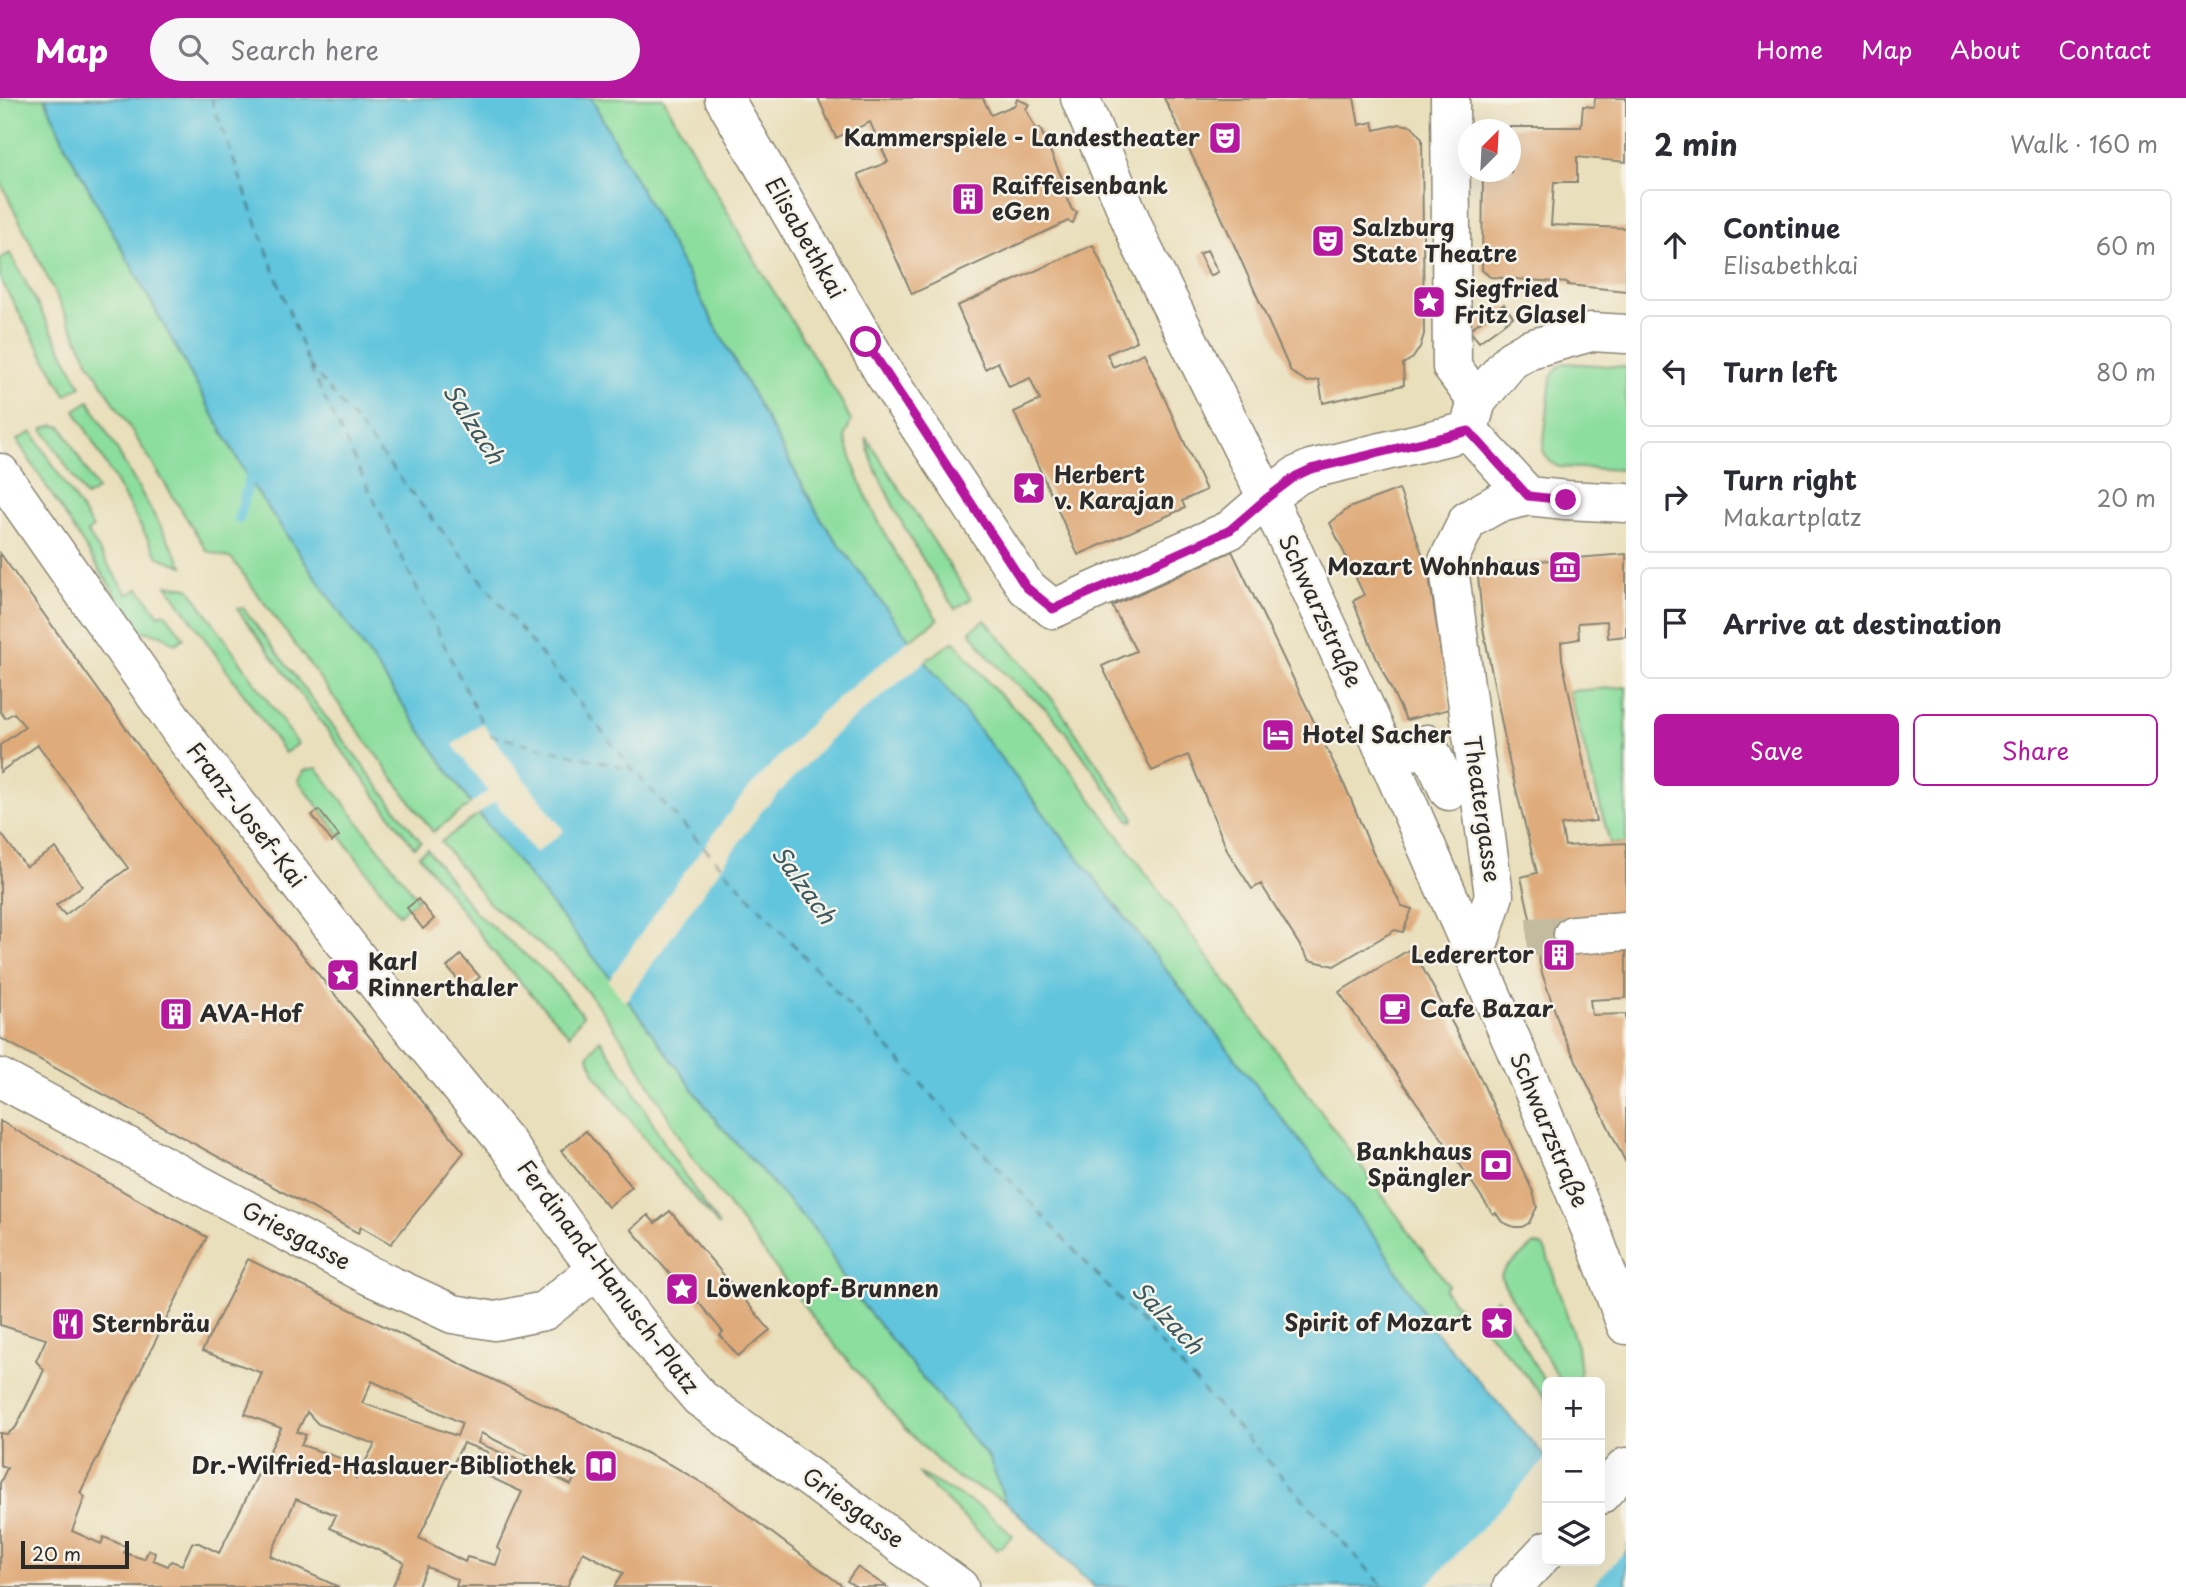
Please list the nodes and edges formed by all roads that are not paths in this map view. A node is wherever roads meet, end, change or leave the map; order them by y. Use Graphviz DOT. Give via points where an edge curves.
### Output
graph roads {
  1 [pos="723,98"];
  2 [pos="1080,98"];
  3 [pos="1450,98"];
  4 [pos="1626,334"];
  5 [pos="1473,416"];
  6 [pos="0,473"];
  7 [pos="1528,496"];
  8 [pos="1267,498"];
  9 [pos="1626,503"];
  10 [pos="1388,761"];
  11 [pos="1449,791"];
  12 [pos="1626,931"];
  13 [pos="1573,935"];
  14 [pos="1475,956"];
  15 [pos="0,1078"];
  16 [pos="508,1145"];
  17 [pos="597,1269"];
  18 [pos="1626,1325"];
  19 [pos="779,1456"];
  20 [pos="1542,1555"];
  21 [pos="959,1587"];
  22 [pos="1512,1587"];
  1 -- 8 [label="street, Elisabethkai" via="885,374 1026,587 1053,609 1230,530"];
  2 -- 8 [label="street, Schwarzstraße" via="1142,245"];
  3 -- 5 [label="street" via="1452,367"];
  4 -- 5 [label="street" via="1591,332 1530,349 1511,360"];
  5 -- 7 [label="street"];
  5 -- 8 [label="street" via="1311,469"];
  6 -- 16 [label="street, Franz-Josef-Kai" via="187,740"];
  7 -- 9 [label="street"];
  7 -- 14 [label="street, Theatergasse" via="1496,504 1468,520 1448,561 1494,895"];
  8 -- 10 [label="street, Schwarzstraße"];
  10 -- 11 [label="street" via="1427,744"];
  10 -- 14 [label="street, Schwarzstraße"];
  12 -- 13 [label="street"];
  14 -- 18 [label="street, Schwarzstraße"];
  15 -- 17 [label="street, Griesgasse" via="368,1275 453,1314 495,1321 544,1311"];
  16 -- 17 [label="street, Ferdinand-Hanusch-Platz"];
  17 -- 19 [label="street, Ferdinand-Hanusch-Platz" via="700,1398"];
  19 -- 21 [label="street, Griesgasse"];
  20 -- 22 [label="street"];
}
